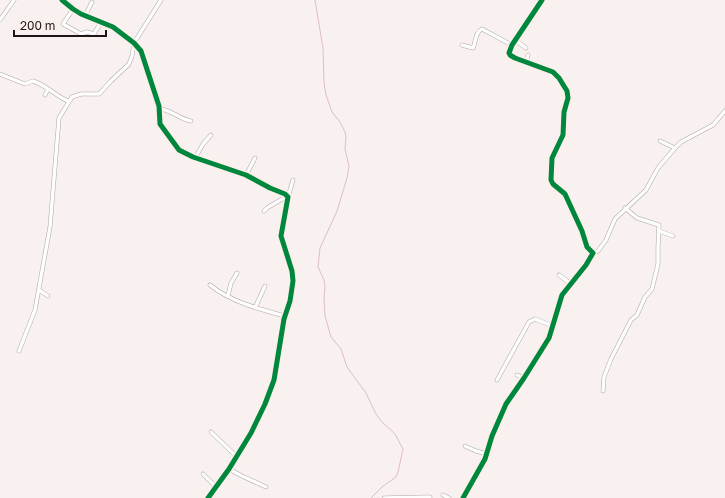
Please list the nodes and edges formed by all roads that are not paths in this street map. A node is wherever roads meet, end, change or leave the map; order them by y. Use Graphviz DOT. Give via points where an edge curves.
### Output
graph roads {
  1 [pos="14,0"];
  2 [pos="62,0"];
  3 [pos="161,0"];
  4 [pos="542,0"];
  5 [pos="92,2"];
  6 [pos="73,9"];
  7 [pos="85,16"];
  8 [pos="0,20"];
  9 [pos="101,22"];
  10 [pos="515,40"];
  11 [pos="134,43"];
  12 [pos="462,45"];
  13 [pos="512,45"];
  14 [pos="526,48"];
  15 [pos="528,55"];
  16 [pos="526,62"];
  17 [pos="0,74"];
  18 [pos="48,89"];
  19 [pos="44,95"];
  20 [pos="68,101"];
  21 [pos="160,109"];
  22 [pos="725,111"];
  23 [pos="191,121"];
  24 [pos="211,135"];
  25 [pos="660,141"];
  26 [pos="675,148"];
  27 [pos="195,158"];
  28 [pos="256,158"];
  29 [pos="246,175"];
  30 [pos="293,180"];
  31 [pos="287,196"];
  32 [pos="625,208"];
  33 [pos="264,211"];
  34 [pos="659,231"];
  35 [pos="673,236"];
  36 [pos="593,253"];
  37 [pos="237,273"];
  38 [pos="560,275"];
  39 [pos="571,284"];
  40 [pos="210,285"];
  41 [pos="265,286"];
  42 [pos="39,290"];
  43 [pos="48,296"];
  44 [pos="228,296"];
  45 [pos="254,308"];
  46 [pos="285,316"];
  47 [pos="553,326"];
  48 [pos="19,350"];
  49 [pos="517,375"];
  50 [pos="524,378"];
  51 [pos="497,380"];
  52 [pos="603,391"];
  53 [pos="211,432"];
  54 [pos="465,446"];
  55 [pos="487,454"];
  56 [pos="236,456"];
  57 [pos="229,469"];
  58 [pos="203,474"];
  59 [pos="216,487"];
  60 [pos="266,487"];
  61 [pos="443,495"];
  62 [pos="430,497"];
  63 [pos="208,498"];
  64 [pos="384,498"];
  65 [pos="449,498"];
  66 [pos="462,498"];
  1 -- 8 [label="street"];
  2 -- 6 [label="street"];
  3 -- 11 [label="street"];
  4 -- 10 [label="street"];
  5 -- 7 [label="street"];
  6 -- 7 [label="street"];
  6 -- 9 [label="street" via="63,24 81,34 94,34"];
  7 -- 9 [label="street"];
  9 -- 11 [label="street" via="113,26"];
  10 -- 13 [label="street"];
  10 -- 14 [label="street"];
  11 -- 20 [label="street" via="129,64 102,92 97,95 81,94"];
  11 -- 21 [label="street" via="144,57"];
  12 -- 13 [label="street" via="473,48 482,29"];
  13 -- 16 [label="street" via="510,55"];
  15 -- 16 [label="street"];
  16 -- 36 [label="street" via="553,72 560,78 567,92 563,135 552,158 551,180 565,194 587,247"];
  17 -- 18 [label="street" via="25,84 33,81"];
  18 -- 19 [label="street"];
  18 -- 20 [label="street"];
  20 -- 42 [label="street" via="58,122 50,227"];
  21 -- 23 [label="street" via="171,111 184,120"];
  21 -- 27 [label="street" via="160,124 182,152"];
  22 -- 26 [label="street" via="713,125 681,142"];
  24 -- 27 [label="street"];
  25 -- 26 [label="street"];
  26 -- 32 [label="street" via="658,168 646,190"];
  27 -- 29 [label="street"];
  28 -- 29 [label="street"];
  29 -- 31 [label="street"];
  30 -- 31 [label="street"];
  31 -- 33 [label="street"];
  31 -- 46 [label="street" via="281,236 293,277"];
  32 -- 34 [label="street" via="639,219 658,224"];
  32 -- 36 [label="street" via="613,222 600,249"];
  34 -- 35 [label="street"];
  34 -- 52 [label="street" via="658,264 652,289 645,297 637,315 631,320 611,359 604,377"];
  36 -- 39 [label="street"];
  37 -- 44 [label="street"];
  38 -- 39 [label="street"];
  39 -- 47 [label="street" via="559,302"];
  40 -- 44 [label="street"];
  41 -- 45 [label="street"];
  42 -- 43 [label="street"];
  42 -- 48 [label="street" via="35,310"];
  44 -- 45 [label="street"];
  45 -- 46 [label="street"];
  46 -- 56 [label="street" via="274,380 253,428"];
  47 -- 50 [label="street"];
  47 -- 51 [label="street" via="535,319 529,322"];
  49 -- 50 [label="street"];
  50 -- 55 [label="street" via="504,408"];
  53 -- 56 [label="street"];
  54 -- 55 [label="street"];
  55 -- 66 [label="street"];
  56 -- 57 [label="street"];
  57 -- 59 [label="street"];
  57 -- 60 [label="street"];
  58 -- 59 [label="street"];
  59 -- 63 [label="street"];
  61 -- 65 [label="street"];
  62 -- 64 [label="street"];
}
